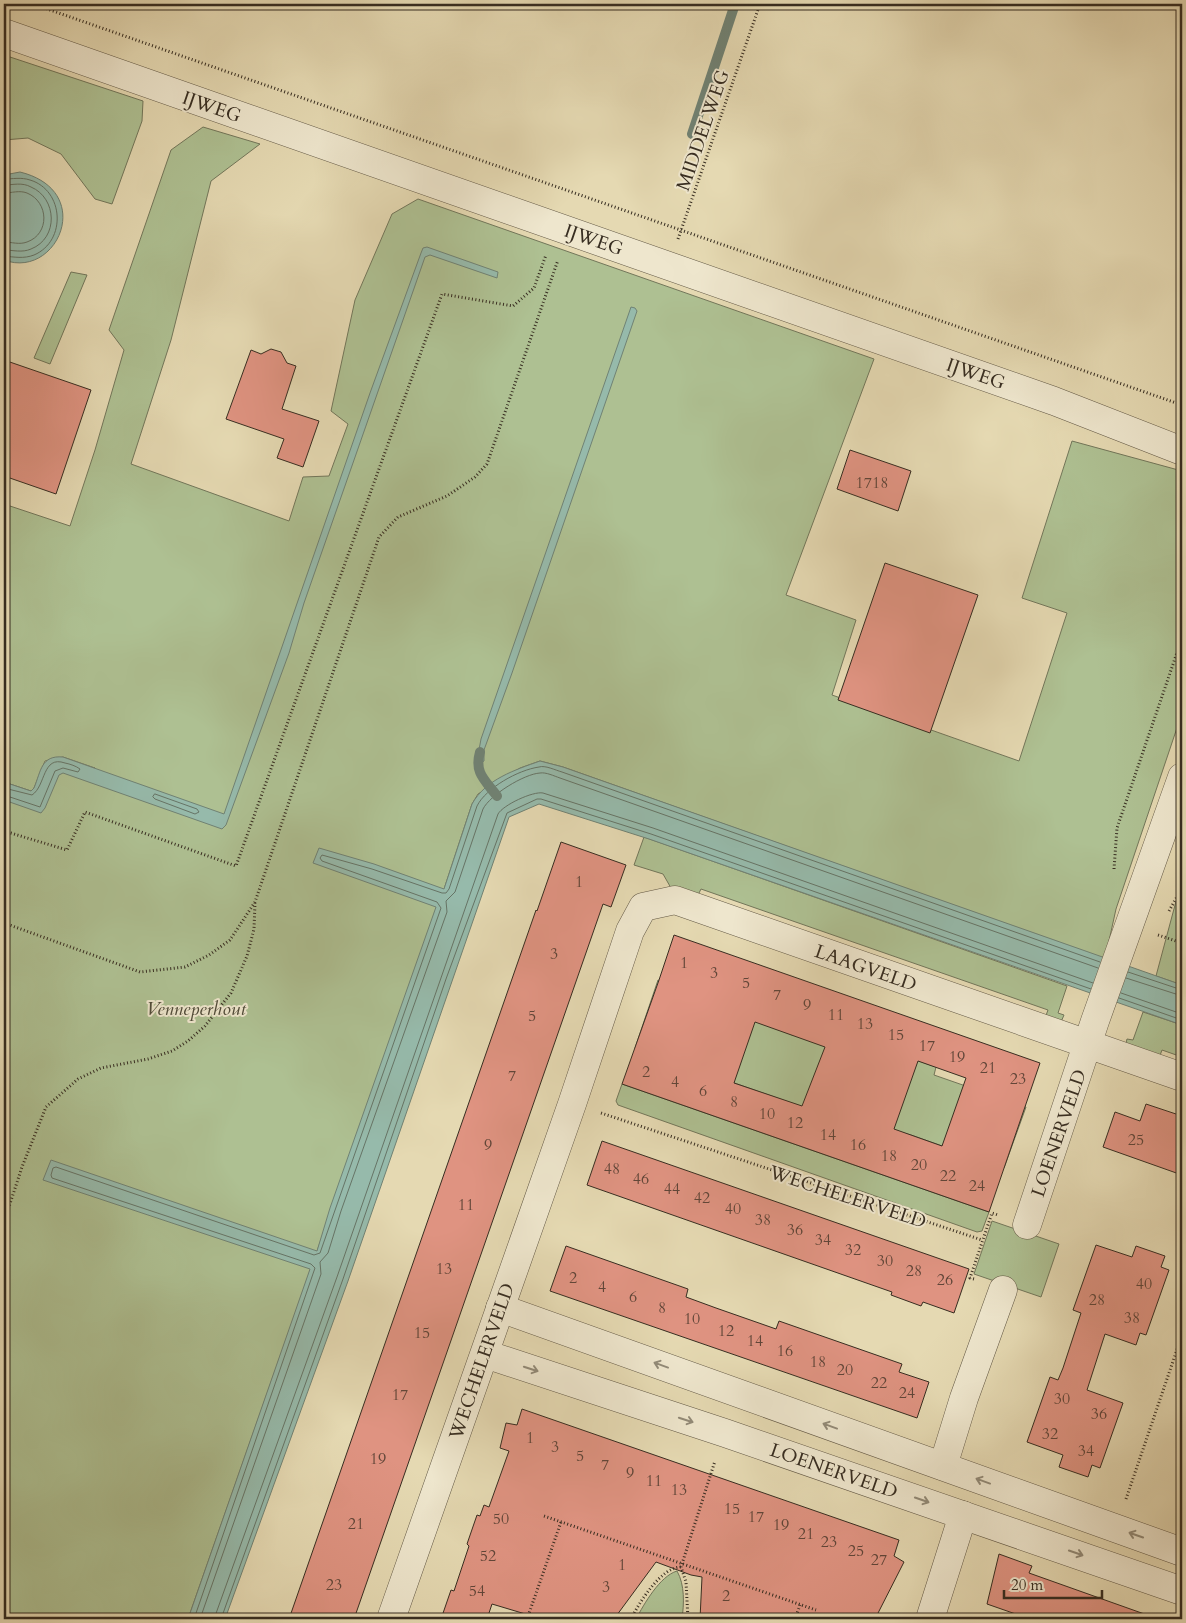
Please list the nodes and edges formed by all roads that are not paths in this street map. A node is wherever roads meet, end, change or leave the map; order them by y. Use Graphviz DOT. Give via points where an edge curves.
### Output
graph roads {
  1 [pos="4,33"];
  2 [pos="1182,451"];
  3 [pos="1182,777"];
  4 [pos="643,907"];
  5 [pos="1092,1033"];
  6 [pos="1182,1077"];
  7 [pos="1027,1225"];
  8 [pos="1003,1290"];
  9 [pos="500,1308"];
  10 [pos="485,1354"];
  11 [pos="943,1466"];
  12 [pos="963,1515"];
  13 [pos="1182,1552"];
  14 [pos="1182,1591"];
  15 [pos="391,1619"];
  16 [pos="930,1619"];
  1 -- 2 [label="street, IJWEG" via="1054,401"];
  3 -- 5 [label="street"];
  4 -- 5 [label="street, LAAGVELD" via="675,900"];
  4 -- 9 [label="street, WECHELERVELD" via="630,932"];
  5 -- 6 [label="street, LAAGVELD"];
  5 -- 7 [label="street, LOENERVELD"];
  8 -- 11 [label="street"];
  9 -- 10 [label="street, WECHELERVELD"];
  11 -- 9 [label="street, one-way"];
  10 -- 12 [label="street, LOENERVELD, one-way"];
  10 -- 15 [label="street, WECHELERVELD"];
  13 -- 11 [label="street, one-way"];
  12 -- 14 [label="street, LOENERVELD, one-way"];
  12 -- 16 [label="street"];
}
